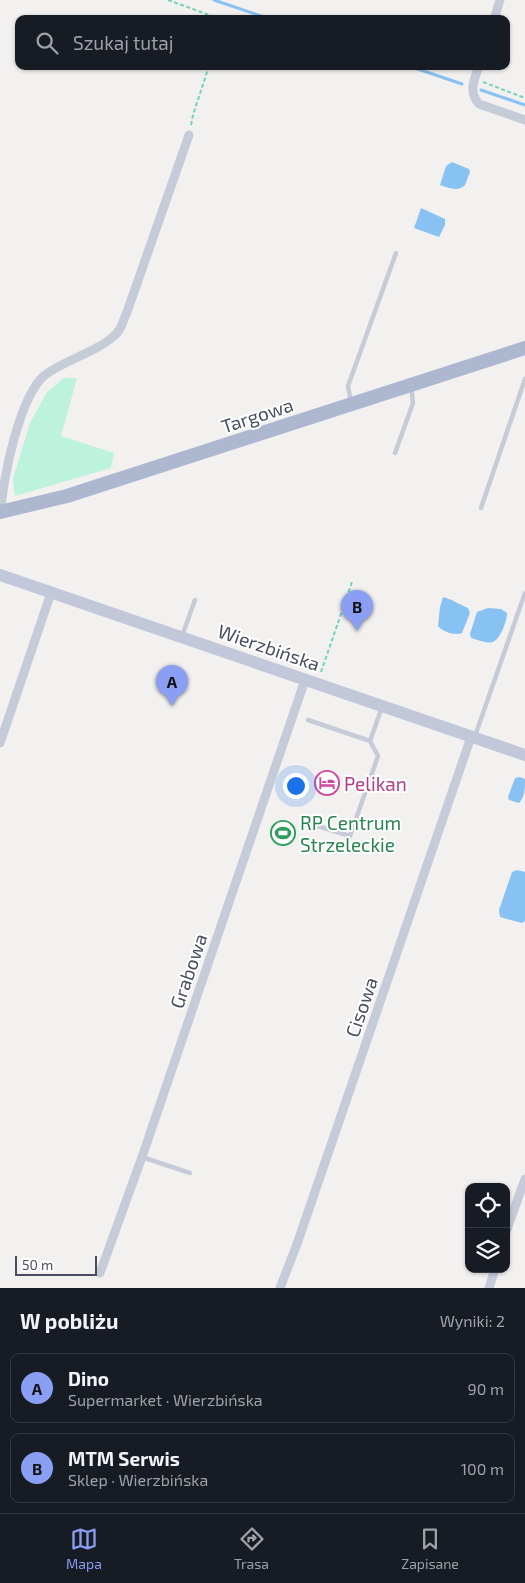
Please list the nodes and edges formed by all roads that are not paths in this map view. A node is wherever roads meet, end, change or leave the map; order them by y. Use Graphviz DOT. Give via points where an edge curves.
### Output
graph roads {
  1 [pos="500,0"];
  2 [pos="495,15"];
  3 [pos="478,70"];
  4 [pos="525,120"];
  5 [pos="189,135"];
  6 [pos="396,253"];
  7 [pos="525,348"];
  8 [pos="525,379"];
  9 [pos="411,385"];
  10 [pos="351,404"];
  11 [pos="395,453"];
  12 [pos="481,508"];
  13 [pos="0,512"];
  14 [pos="0,574"];
  15 [pos="51,593"];
  16 [pos="525,593"];
  17 [pos="195,600"];
  18 [pos="181,637"];
  19 [pos="311,682"];
  20 [pos="382,706"];
  21 [pos="308,720"];
  22 [pos="473,738"];
  23 [pos="370,741"];
  24 [pos="0,743"];
  25 [pos="525,756"];
  26 [pos="308,822"];
  27 [pos="142,1157"];
  28 [pos="190,1173"];
  29 [pos="525,1179"];
  30 [pos="507,1228"];
  31 [pos="100,1273"];
  32 [pos="494,1273"];
  33 [pos="280,1288"];
  34 [pos="489,1288"];
  1 -- 2 [label="street"];
  3 -- 4 [label="street" via="472,91 475,99 480,104"];
  5 -- 13 [label="street" via="118,332 104,343 61,364 43,377 30,394 6,470"];
  6 -- 10 [label="lane" via="348,386"];
  7 -- 9 [label="main road, Targowa"];
  8 -- 12 [label="lane"];
  9 -- 10 [label="main road, Targowa"];
  9 -- 11 [label="lane" via="413,403"];
  10 -- 13 [label="main road, Targowa" via="67,496"];
  14 -- 15 [label="street, Wierzbińska"];
  15 -- 18 [label="street, Wierzbińska"];
  15 -- 24 [label="street"];
  16 -- 22 [label="lane"];
  17 -- 18 [label="lane"];
  18 -- 19 [label="street, Wierzbińska"];
  19 -- 20 [label="street, Wierzbińska"];
  19 -- 27 [label="street, Grabowa"];
  20 -- 22 [label="street, Wierzbińska"];
  20 -- 23 [label="lane"];
  21 -- 23 [label="lane"];
  22 -- 25 [label="street, Wierzbińska"];
  22 -- 33 [label="street, Cisowa"];
  23 -- 26 [label="lane" via="378,756 350,836"];
  27 -- 28 [label="lane"];
  27 -- 31 [label="street, Grabowa"];
  29 -- 30 [label="street"];
  32 -- 34 [label="street"];
}
